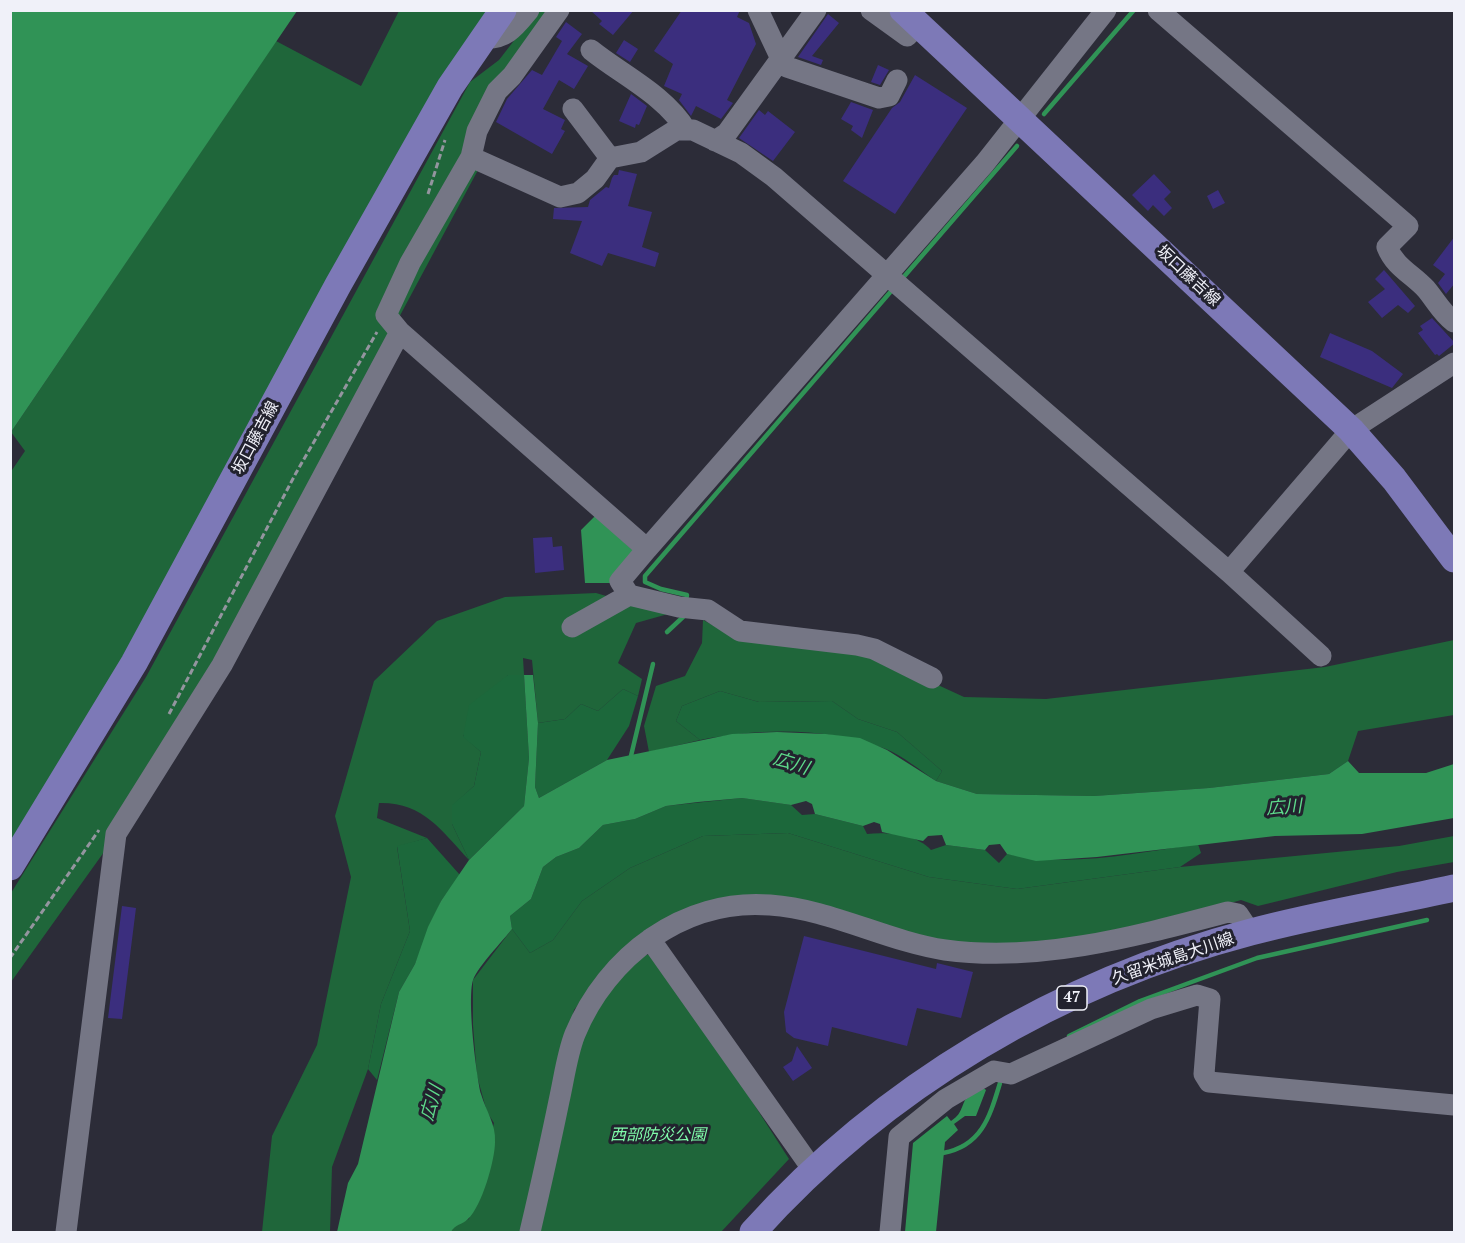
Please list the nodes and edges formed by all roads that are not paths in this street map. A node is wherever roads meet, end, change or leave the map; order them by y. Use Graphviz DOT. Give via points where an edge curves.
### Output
graph roads {
  1 [pos="504,10"];
  2 [pos="529,10"];
  3 [pos="559,10"];
  4 [pos="758,10"];
  5 [pos="816,10"];
  6 [pos="871,10"];
  7 [pos="1106,10"];
  8 [pos="1158,10"];
  9 [pos="910,18"];
  10 [pos="483,38"];
  11 [pos="591,50"];
  12 [pos="780,58"];
  13 [pos="897,80"];
  14 [pos="573,109"];
  15 [pos="1019,118"];
  16 [pos="686,130"];
  17 [pos="715,141"];
  18 [pos="471,157"];
  19 [pos="610,158"];
  20 [pos="894,281"];
  21 [pos="1455,322"];
  22 [pos="400,332"];
  23 [pos="1455,363"];
  24 [pos="1351,430"];
  25 [pos="647,549"];
  26 [pos="1455,558"];
  27 [pos="1228,572"];
  28 [pos="629,595"];
  29 [pos="572,627"];
  30 [pos="1321,656"];
  31 [pos="932,678"];
  32 [pos="10,867"];
  33 [pos="1455,888"];
  34 [pos="1250,932"];
  35 [pos="650,939"];
  36 [pos="1455,1105"];
  37 [pos="813,1170"];
  38 [pos="66,1233"];
  39 [pos="530,1233"];
  40 [pos="753,1233"];
  41 [pos="890,1233"];
  1 -- 10 [label="main road, 坂口藤吉線"];
  2 -- 10 [label="street" via="511,32 496,39"];
  3 -- 18 [label="street" via="512,76 497,90 477,131"];
  4 -- 12 [label="street"];
  5 -- 12 [label="street"];
  6 -- 9 [label="street" via="907,36"];
  7 -- 15 [label="street"];
  8 -- 21 [label="street" via="1407,226 1388,247 1392,258"];
  9 -- 15 [label="main road, 坂口藤吉線"];
  10 -- 32 [label="main road, 坂口藤吉線" via="450,87 338,285 134,663"];
  11 -- 16 [label="street" via="660,100"];
  12 -- 13 [label="street" via="787,67 879,98 889,96"];
  12 -- 17 [label="street" via="727,133"];
  14 -- 19 [label="street"];
  15 -- 20 [label="street"];
  15 -- 24 [label="main road, 坂口藤吉線"];
  16 -- 17 [label="street"];
  16 -- 19 [label="street" via="676,130 641,152"];
  17 -- 20 [label="street" via="741,153 774,177"];
  18 -- 19 [label="street" via="560,197 579,193"];
  18 -- 22 [label="street" via="410,263 386,315"];
  20 -- 25 [label="street"];
  20 -- 27 [label="street"];
  22 -- 25 [label="street"];
  22 -- 38 [label="street" via="222,665 116,834"];
  23 -- 24 [label="street"];
  24 -- 26 [label="main road, 坂口藤吉線"];
  24 -- 27 [label="street"];
  25 -- 28 [label="street" via="621,582"];
  27 -- 30 [label="street"];
  28 -- 29 [label="street"];
  28 -- 31 [label="street" via="708,610 740,631 874,649"];
  33 -- 34 [label="main road, 久留米城島大川線 / 47"];
  34 -- 35 [label="street" via="1238,914 1228,912 1088,945 1019,953 946,950 800,909 747,904 678,921"];
  34 -- 37 [label="main road, 久留米城島大川線 / 47" via="1129,971 1006,1029 925,1080"];
  35 -- 37 [label="street"];
  35 -- 39 [label="street" via="619,965 596,992 574,1036"];
  36 -- 41 [label="street" via="1209,1082 1204,1074 1210,999 1197,995 1151,1009 1011,1074 994,1071 946,1099 899,1137"];
  37 -- 40 [label="main road, 久留米城島大川線 / 47"];
}
